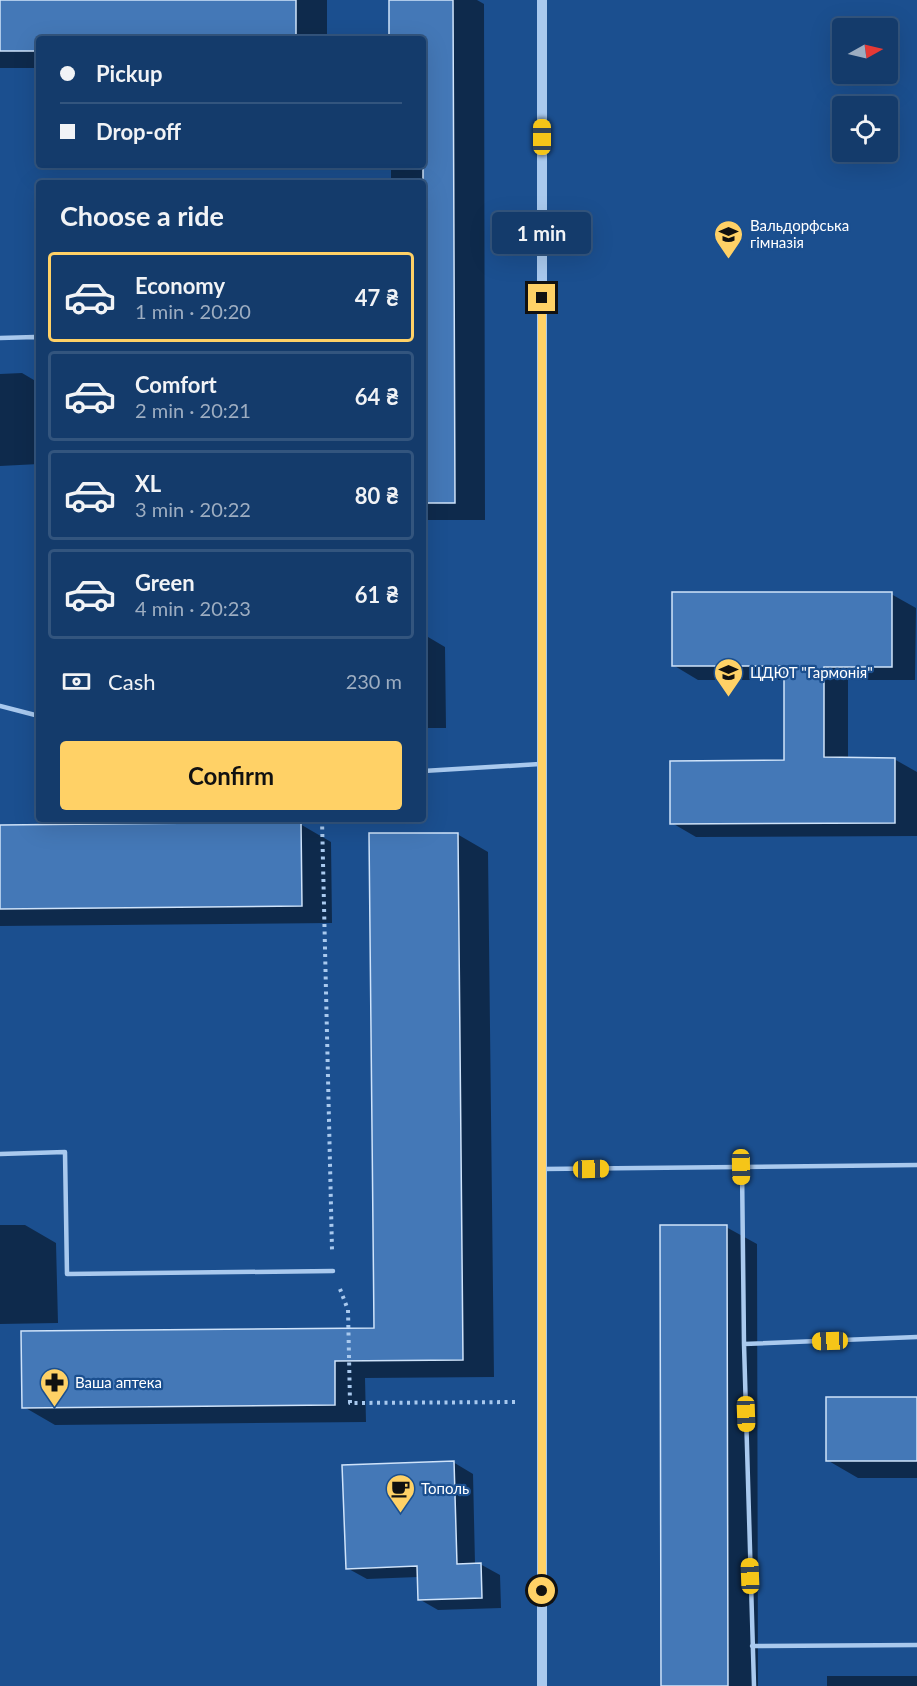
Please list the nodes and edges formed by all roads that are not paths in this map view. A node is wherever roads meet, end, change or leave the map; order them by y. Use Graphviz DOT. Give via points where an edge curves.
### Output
graph roads {
  1 [pos="542,0"];
  2 [pos="0,338"];
  3 [pos="36,338"];
  4 [pos="0,706"];
  5 [pos="36,715"];
  6 [pos="543,764"];
  7 [pos="426,771"];
  8 [pos="0,1154"];
  9 [pos="917,1166"];
  10 [pos="741,1167"];
  11 [pos="542,1169"];
  12 [pos="333,1271"];
  13 [pos="917,1337"];
  14 [pos="744,1344"];
  15 [pos="917,1645"];
  16 [pos="753,1646"];
  17 [pos="542,1686"];
  18 [pos="754,1686"];
  1 -- 6 [label="street"];
  2 -- 3 [label="lane"];
  4 -- 5 [label="lane"];
  6 -- 7 [label="lane"];
  6 -- 11 [label="street"];
  8 -- 12 [label="lane" via="65,1152 67,1274"];
  9 -- 10 [label="lane"];
  10 -- 11 [label="lane"];
  10 -- 14 [label="lane"];
  11 -- 17 [label="street"];
  13 -- 14 [label="lane"];
  14 -- 16 [label="lane"];
  15 -- 16 [label="lane"];
  16 -- 18 [label="lane"];
}
